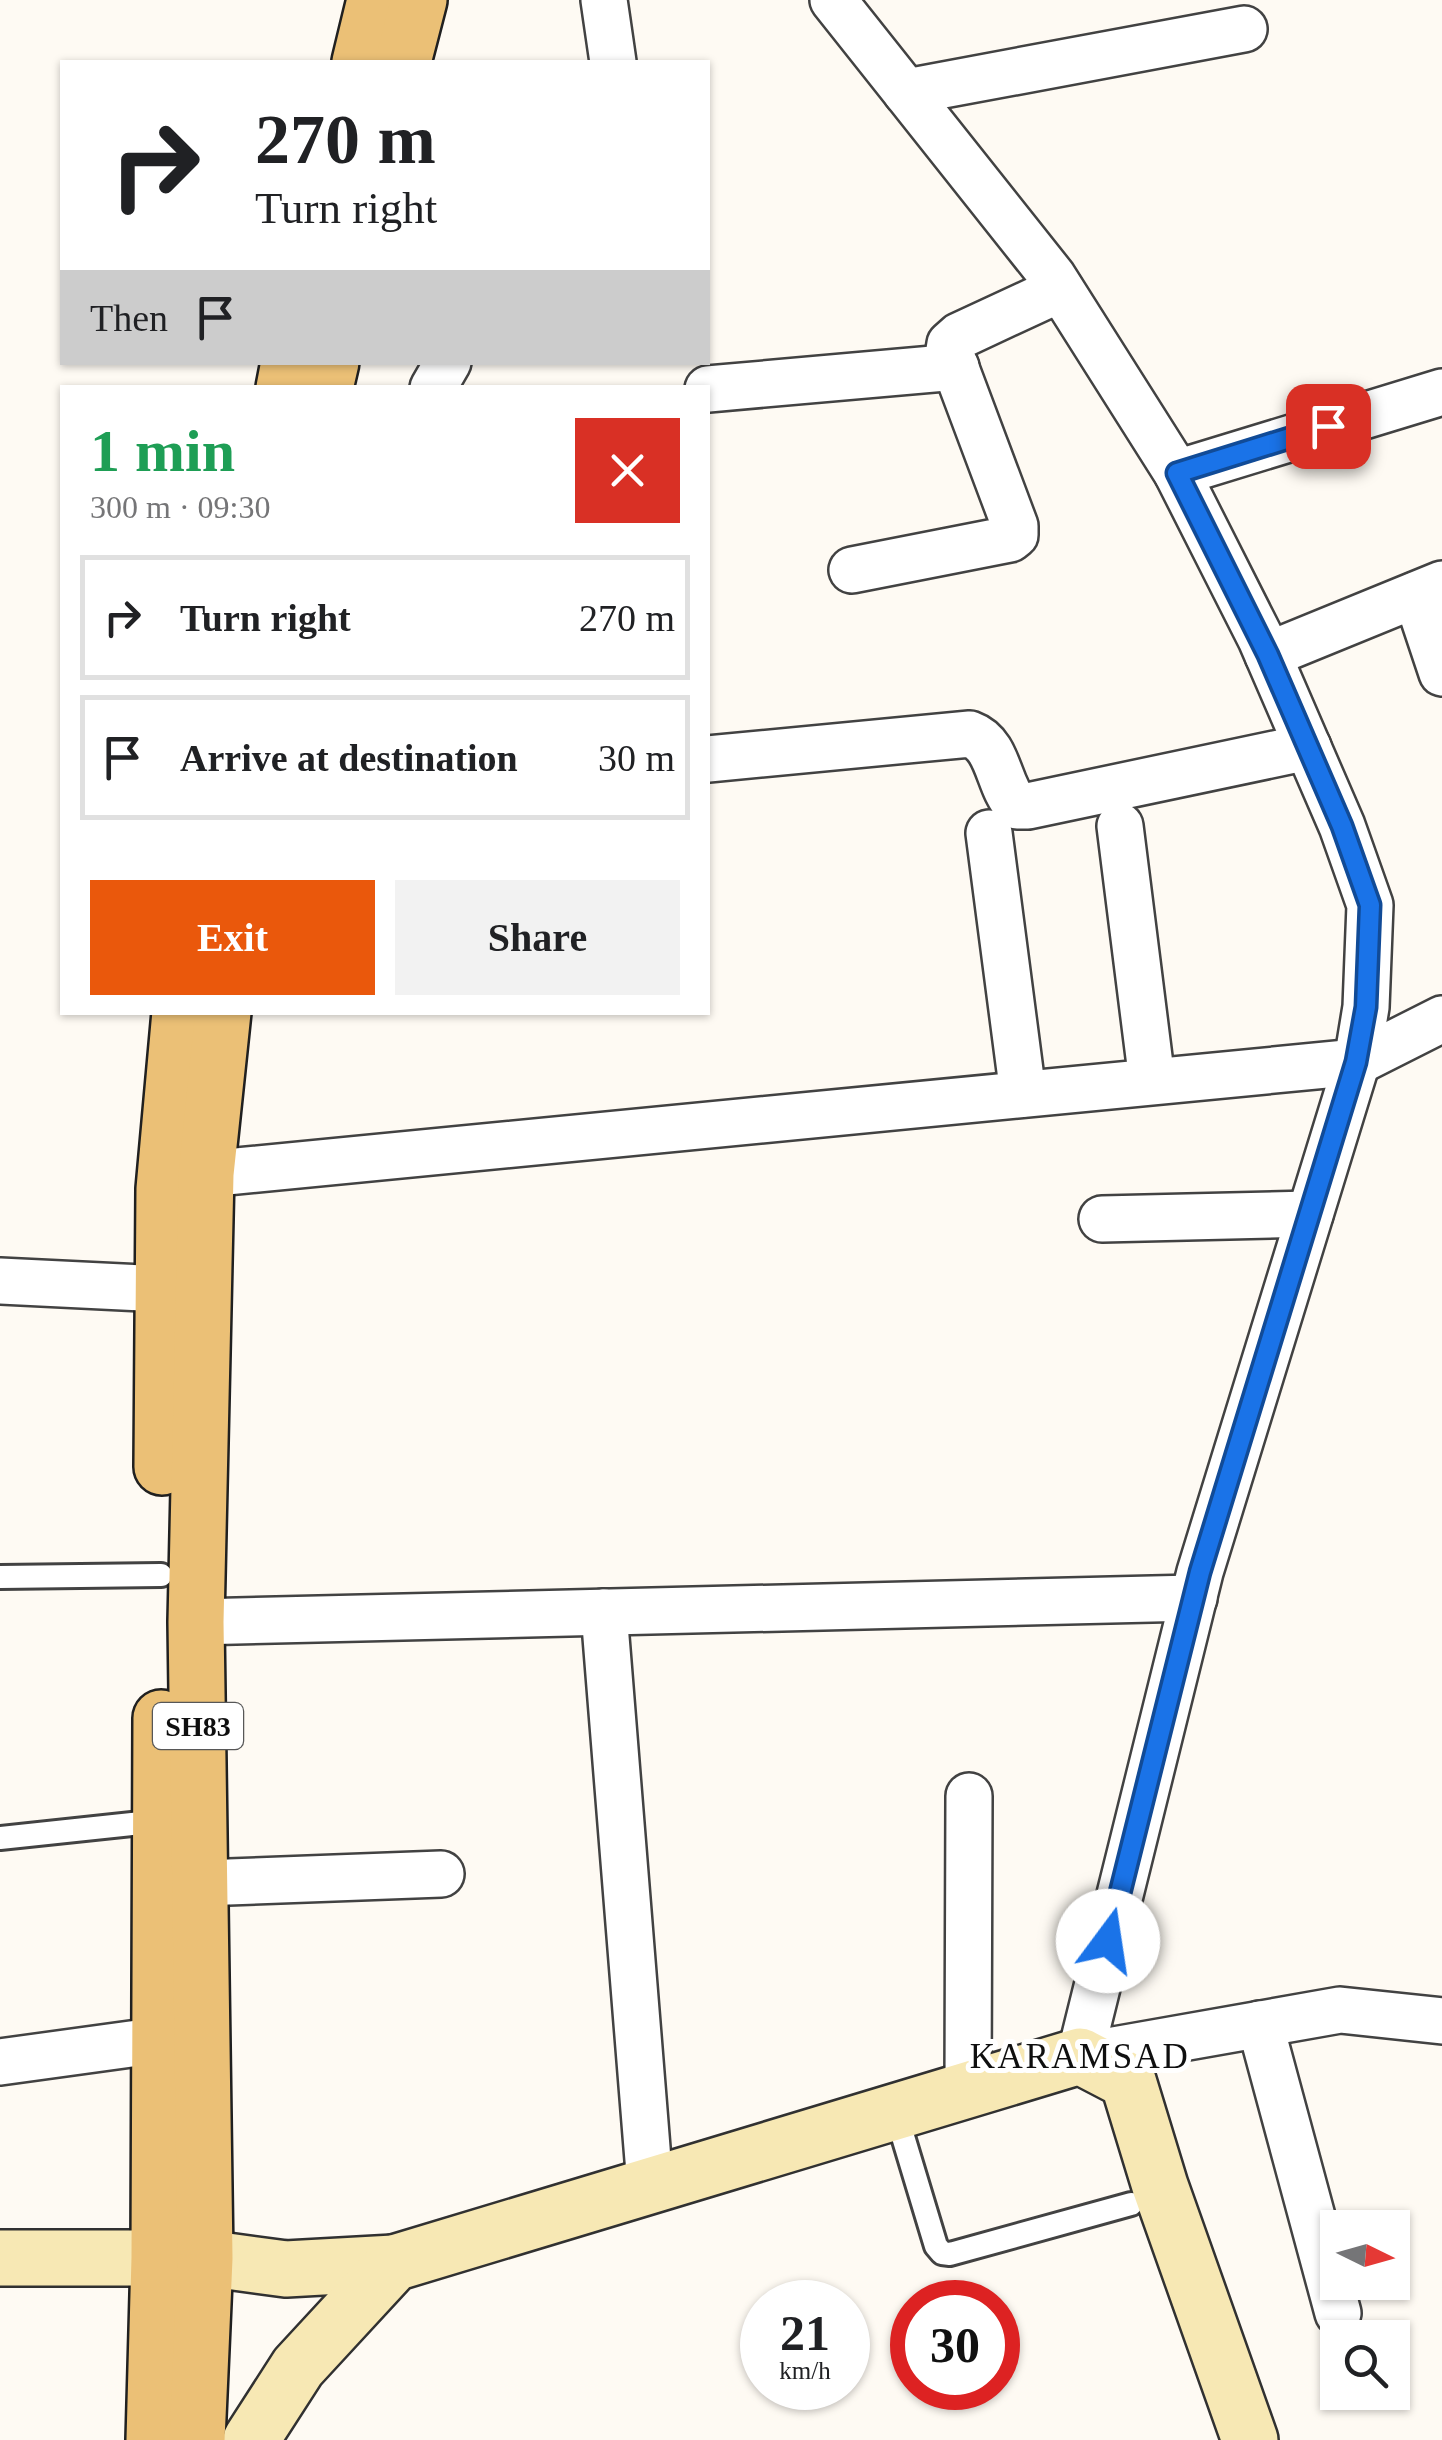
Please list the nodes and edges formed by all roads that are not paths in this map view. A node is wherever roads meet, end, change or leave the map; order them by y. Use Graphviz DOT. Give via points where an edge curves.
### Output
graph roads {
  1 [pos="375,0"];
  2 [pos="419,0"];
  3 [pos="604,0"];
  4 [pos="832,0"];
  5 [pos="1244,29"];
  6 [pos="360,60"];
  7 [pos="404,60"];
  8 [pos="613,60"];
  9 [pos="906,92"];
  10 [pos="1060,289"];
  11 [pos="956,366"];
  12 [pos="710,389"];
  13 [pos="1442,392"];
  14 [pos="1177,473"];
  15 [pos="852,570"];
  16 [pos="1429,590"];
  17 [pos="1268,655"];
  18 [pos="1442,673"];
  19 [pos="1308,748"];
  20 [pos="710,759"];
  21 [pos="1120,826"];
  22 [pos="989,833"];
  23 [pos="180,1015"];
  24 [pos="223,1015"];
  25 [pos="1442,1019"];
  26 [pos="1356,1062"];
  27 [pos="1152,1081"];
  28 [pos="1023,1094"];
  29 [pos="206,1174"];
  30 [pos="1310,1214"];
  31 [pos="1102,1218"];
  32 [pos="0,1281"];
  33 [pos="163,1289"];
  34 [pos="161,1575"];
  35 [pos="0,1577"];
  36 [pos="1194,1598"];
  37 [pos="604,1612"];
  38 [pos="196,1622"];
  39 [pos="970,1796"];
  40 [pos="160,1821"];
  41 [pos="0,1838"];
  42 [pos="440,1874"];
  43 [pos="200,1883"];
  44 [pos="1442,2021"];
  45 [pos="1260,2024"];
  46 [pos="160,2040"];
  47 [pos="1080,2056"];
  48 [pos="0,2062"];
  49 [pos="968,2088"];
  50 [pos="895,2110"];
  51 [pos="650,2185"];
  52 [pos="1131,2204"];
  53 [pos="0,2258"];
  54 [pos="182,2258"];
  55 [pos="394,2263"];
  56 [pos="1338,2312"];
  57 [pos="154,2440"];
  58 [pos="197,2440"];
  59 [pos="251,2440"];
  60 [pos="1250,2440"];
  1 -- 6 [label="main road"];
  2 -- 7 [label="main road"];
  3 -- 8 [label="street"];
  4 -- 9 [label="street"];
  5 -- 9 [label="street"];
  9 -- 10 [label="street"];
  10 -- 11 [label="street" via="959,336 950,344"];
  10 -- 14 [label="street"];
  11 -- 12 [label="street"];
  11 -- 15 [label="street" via="1015,535"];
  13 -- 14 [label="street"];
  14 -- 17 [label="street"];
  16 -- 17 [label="street"];
  16 -- 18 [label="street"];
  17 -- 19 [label="street"];
  19 -- 20 [label="street" via="1028,806 1010,798 988,747 970,734"];
  19 -- 26 [label="street" via="1370,905 1366,1007"];
  21 -- 27 [label="street"];
  22 -- 28 [label="street"];
  23 -- 33 [label="main road, SH83" via="164,1189"];
  24 -- 29 [label="main road, SH83"];
  25 -- 26 [label="street"];
  26 -- 27 [label="street"];
  26 -- 30 [label="street"];
  27 -- 28 [label="street"];
  28 -- 29 [label="street"];
  29 -- 38 [label="main road, SH83"];
  30 -- 31 [label="street"];
  30 -- 36 [label="street"];
  32 -- 33 [label="street"];
  33 -- 34 [label="main road, SH83"];
  34 -- 35 [label="lane"];
  34 -- 40 [label="main road, SH83"];
  36 -- 37 [label="street"];
  36 -- 47 [label="street"];
  37 -- 38 [label="street"];
  37 -- 51 [label="street"];
  38 -- 43 [label="main road, SH83"];
  39 -- 49 [label="street"];
  40 -- 41 [label="lane"];
  40 -- 46 [label="main road, SH83"];
  42 -- 43 [label="street"];
  43 -- 54 [label="main road, SH83"];
  44 -- 45 [label="street" via="1340,2010"];
  45 -- 47 [label="street"];
  45 -- 56 [label="street"];
  46 -- 48 [label="street"];
  46 -- 54 [label="main road, SH83"];
  47 -- 49 [label="street"];
  47 -- 60 [label="street" via="1128,2081"];
  49 -- 50 [label="street"];
  50 -- 51 [label="street"];
  50 -- 52 [label="lane" via="942,2254"];
  51 -- 55 [label="street"];
  53 -- 54 [label="street"];
  54 -- 55 [label="street" via="286,2269"];
  54 -- 57 [label="main road, SH83"];
  54 -- 58 [label="main road, SH83"];
  55 -- 59 [label="street" via="298,2367"];
}
